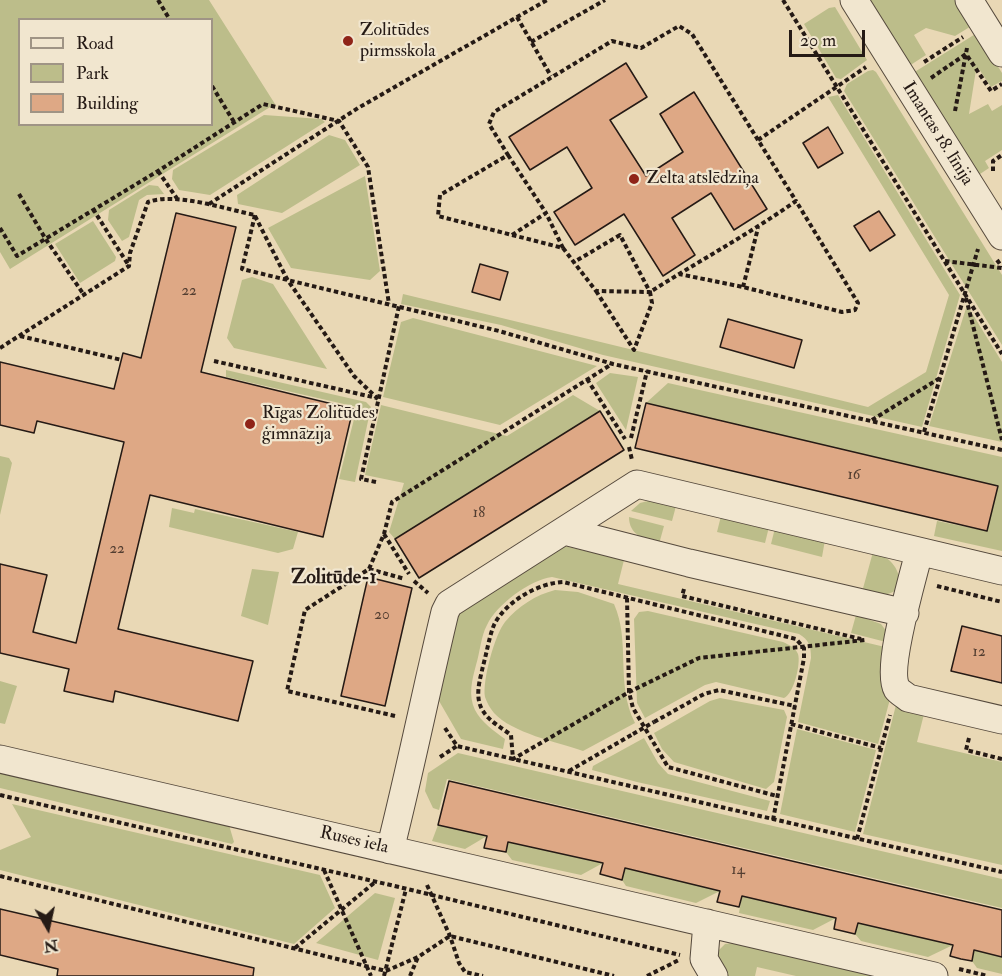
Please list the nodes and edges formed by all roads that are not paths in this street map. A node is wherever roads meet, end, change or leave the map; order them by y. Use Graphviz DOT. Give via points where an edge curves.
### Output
graph roads {
  1 [pos="854,0"];
  2 [pos="969,0"];
  3 [pos="1002,53"];
  4 [pos="1002,237"];
  5 [pos="564,531"];
  6 [pos="919,552"];
  7 [pos="1002,571"];
  8 [pos="905,613"];
  9 [pos="1002,720"];
  10 [pos="0,759"];
  11 [pos="402,853"];
  12 [pos="707,923"];
  13 [pos="714,976"];
  14 [pos="934,976"];
  1 -- 4 [label="street, Imantas 18. līnija"];
  2 -- 3 [label="street"];
  5 -- 6 [label="street" via="637,484"];
  5 -- 8 [label="street"];
  5 -- 11 [label="street" via="449,604 425,694"];
  6 -- 7 [label="street"];
  6 -- 8 [label="street"];
  8 -- 9 [label="street" via="893,674 897,689 908,698"];
  10 -- 11 [label="street, Ruses iela"];
  11 -- 12 [label="street, Ruses iela"];
  12 -- 13 [label="street" via="704,959"];
  12 -- 14 [label="street, Ruses iela"];
}
